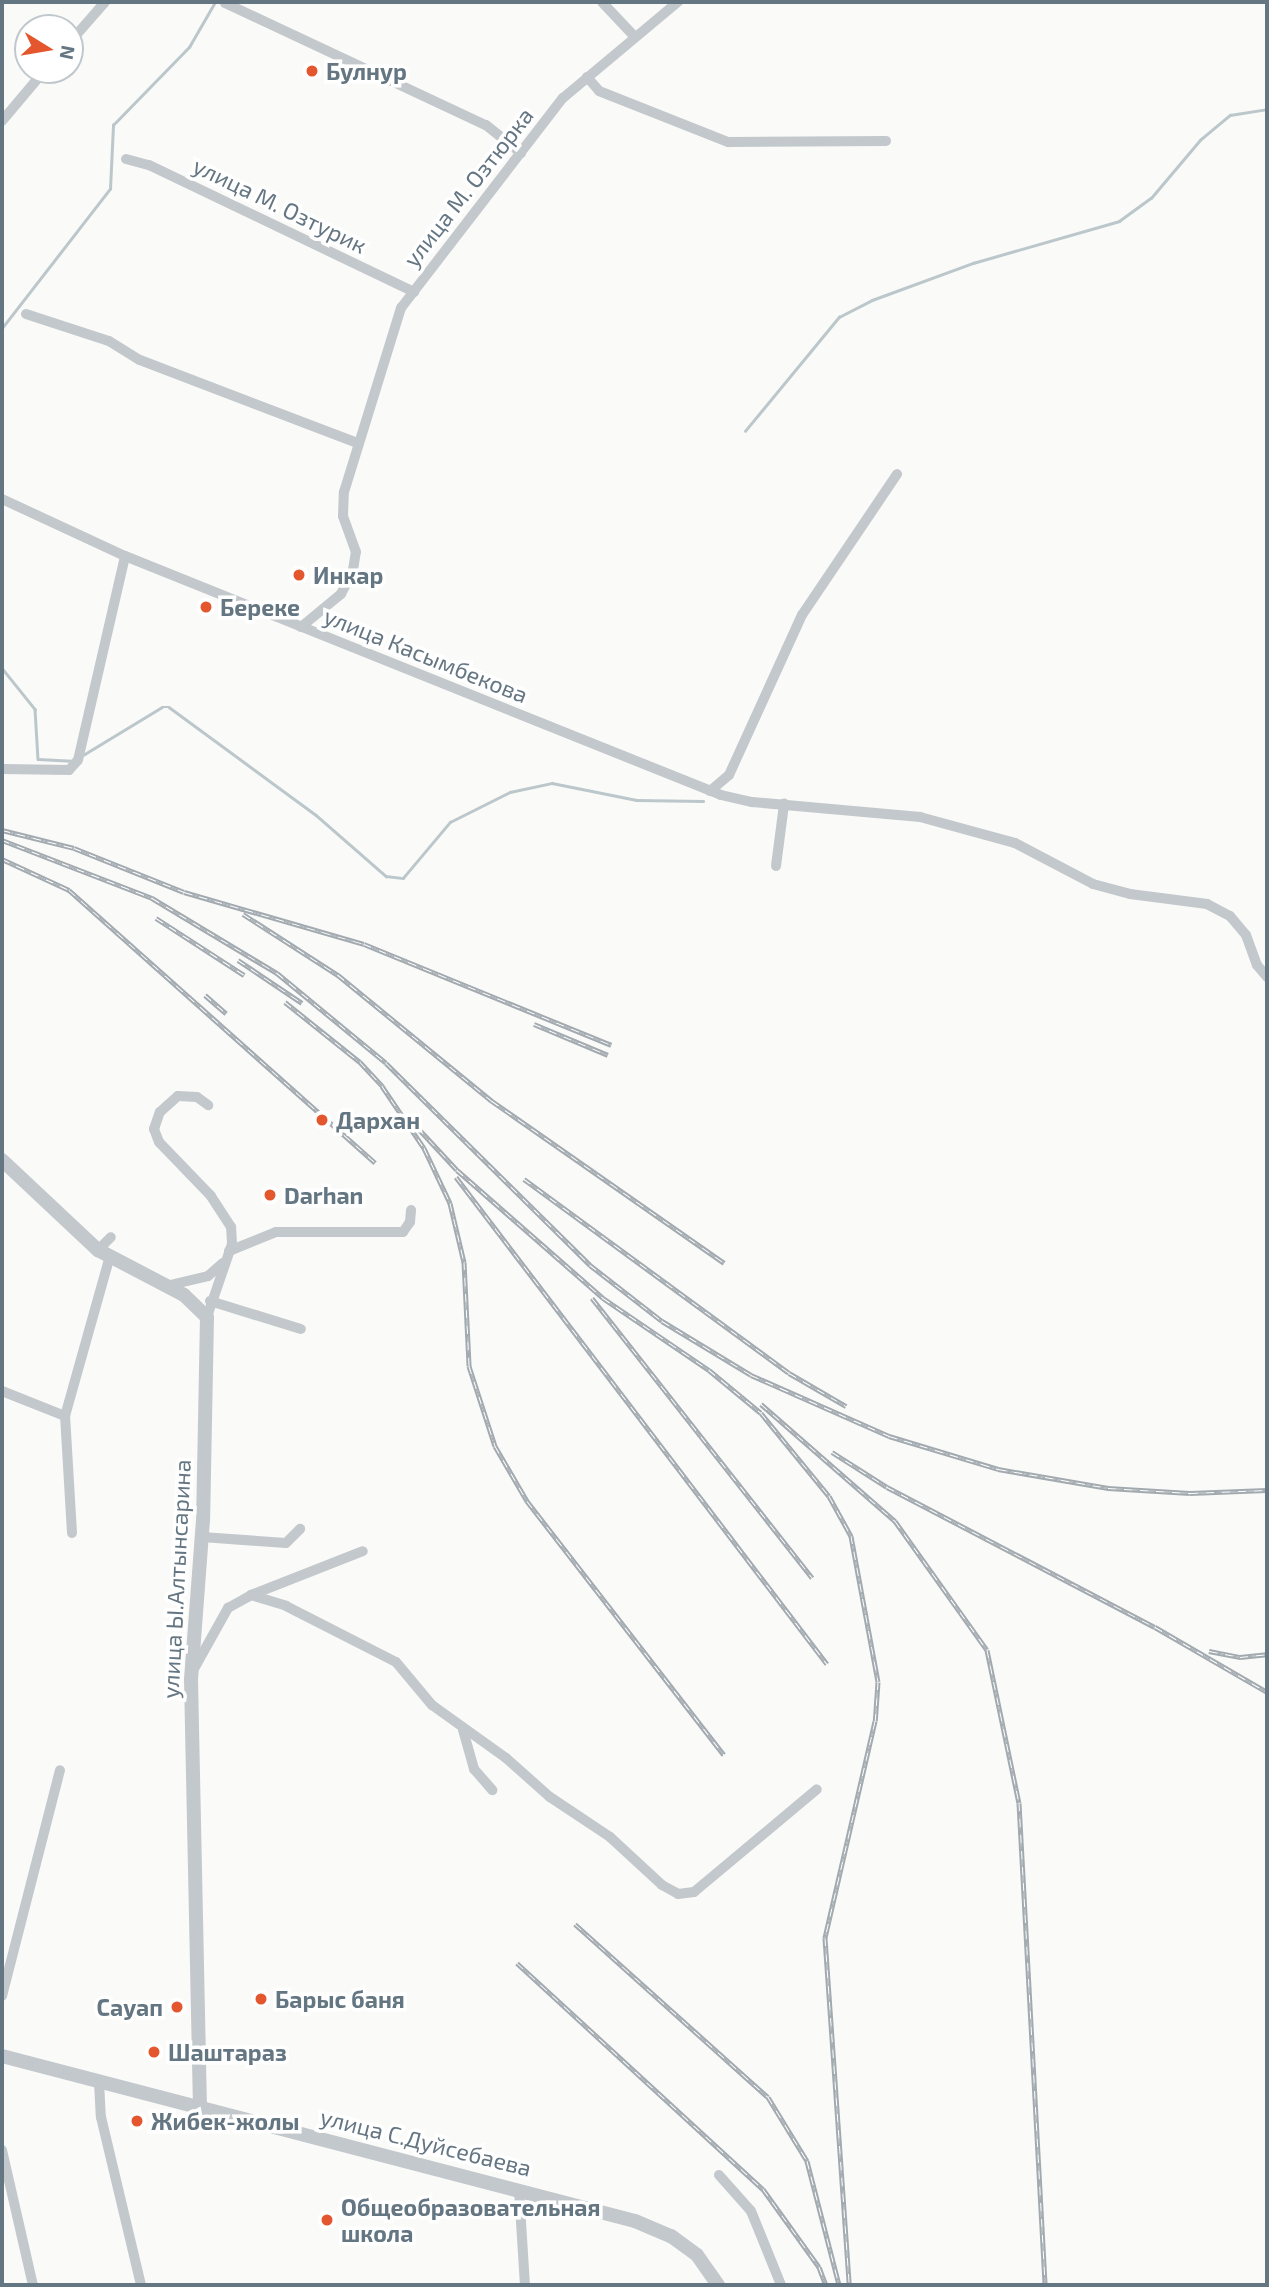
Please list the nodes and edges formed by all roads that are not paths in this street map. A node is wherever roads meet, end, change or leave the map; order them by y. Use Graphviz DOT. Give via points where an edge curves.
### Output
graph roads {
  1 [pos="105,2"];
  2 [pos="602,2"];
  3 [pos="678,2"];
  4 [pos="225,3"];
  5 [pos="84,26"];
  6 [pos="634,36"];
  7 [pos="587,77"];
  8 [pos="34,84"];
  9 [pos="2,121"];
  10 [pos="886,141"];
  11 [pos="521,153"];
  12 [pos="126,159"];
  13 [pos="414,292"];
  14 [pos="26,314"];
  15 [pos="357,443"];
  16 [pos="897,474"];
  17 [pos="2,499"];
  18 [pos="125,556"];
  19 [pos="300,627"];
  20 [pos="2,769"];
  21 [pos="715,793"];
  22 [pos="784,804"];
  23 [pos="776,866"];
  24 [pos="1267,977"];
  25 [pos="208,1105"];
  26 [pos="2,1160"];
  27 [pos="411,1210"];
  28 [pos="111,1237"];
  29 [pos="104,1255"];
  30 [pos="227,1256"];
  31 [pos="166,1286"];
  32 [pos="210,1301"];
  33 [pos="207,1317"];
  34 [pos="301,1329"];
  35 [pos="2,1391"];
  36 [pos="65,1416"];
  37 [pos="300,1529"];
  38 [pos="72,1533"];
  39 [pos="202,1537"];
  40 [pos="363,1551"];
  41 [pos="251,1595"];
  42 [pos="191,1679"];
  43 [pos="463,1730"];
  44 [pos="60,1770"];
  45 [pos="492,1790"];
  46 [pos="817,1790"];
  47 [pos="2,1996"];
  48 [pos="2,2056"];
  49 [pos="99,2082"];
  50 [pos="200,2105"];
  51 [pos="2,2150"];
  52 [pos="4,2174"];
  53 [pos="719,2175"];
  54 [pos="519,2190"];
  55 [pos="523,2245"];
  56 [pos="535,2257"];
  57 [pos="33,2285"];
  58 [pos="141,2285"];
  59 [pos="525,2285"];
  60 [pos="718,2285"];
  61 [pos="781,2285"];
  1 -- 5 [label="street"];
  2 -- 6 [label="street"];
  3 -- 6 [label="street, улица М. Озтюрка"];
  4 -- 11 [label="street" via="486,125"];
  6 -- 7 [label="street, улица М. Озтюрка"];
  7 -- 10 [label="street" via="599,91 729,142"];
  7 -- 11 [label="street, улица М. Озтюрка" via="563,98"];
  8 -- 9 [label="street"];
  11 -- 13 [label="street, улица М. Озтюрка"];
  12 -- 13 [label="street, улица М. Озтурик" via="149,165"];
  13 -- 15 [label="street, улица М. Озтюрка" via="392,329"];
  14 -- 15 [label="street" via="109,341 140,360"];
  15 -- 19 [label="street, улица М. Озтюрка" via="344,492 343,516 356,552 353,570 341,594"];
  16 -- 21 [label="street" via="802,615 729,775"];
  17 -- 18 [label="street, улица Касымбекова"];
  18 -- 19 [label="street, улица Касымбекова"];
  18 -- 20 [label="street" via="78,760 69,770"];
  19 -- 21 [label="street, улица Касымбекова"];
  21 -- 22 [label="street, улица Касымбекова"];
  22 -- 23 [label="street"];
  22 -- 24 [label="street, улица Касымбекова" via="920,817 1015,843 1093,884 1207,904 1230,916 1246,935 1257,965"];
  25 -- 30 [label="street" via="197,1097 178,1096 160,1112 154,1129 175,1162 227,1217 232,1234"];
  26 -- 29 [label="street"];
  27 -- 30 [label="street" via="403,1232 276,1232"];
  28 -- 29 [label="street"];
  29 -- 31 [label="street"];
  29 -- 36 [label="street"];
  30 -- 31 [label="street" via="208,1276"];
  30 -- 32 [label="street"];
  31 -- 33 [label="street" via="191,1300"];
  32 -- 33 [label="street"];
  32 -- 34 [label="street"];
  33 -- 39 [label="street, улица Ы.Алтынсарина"];
  35 -- 36 [label="street"];
  36 -- 38 [label="street"];
  37 -- 39 [label="street" via="285,1543"];
  39 -- 42 [label="street, улица Ы.Алтынсарина"];
  40 -- 41 [label="street"];
  41 -- 42 [label="street" via="228,1608"];
  41 -- 43 [label="street" via="286,1606 396,1662 432,1705"];
  42 -- 50 [label="street, улица Ы.Алтынсарина"];
  43 -- 45 [label="street" via="474,1769"];
  43 -- 46 [label="street" via="610,1837 678,1894 694,1892"];
  44 -- 47 [label="street"];
  48 -- 49 [label="street, улица С.Дуйсебаева"];
  49 -- 50 [label="street, улица С.Дуйсебаева"];
  49 -- 58 [label="street" via="101,2117"];
  50 -- 54 [label="street, улица С.Дуйсебаева" via="379,2160"];
  51 -- 52 [label="street"];
  52 -- 57 [label="street"];
  53 -- 61 [label="street" via="751,2211"];
  54 -- 55 [label="street"];
  54 -- 60 [label="street, улица С.Дуйсебаева" via="635,2221 671,2236 697,2255"];
  55 -- 56 [label="street"];
  55 -- 59 [label="street"];
}
